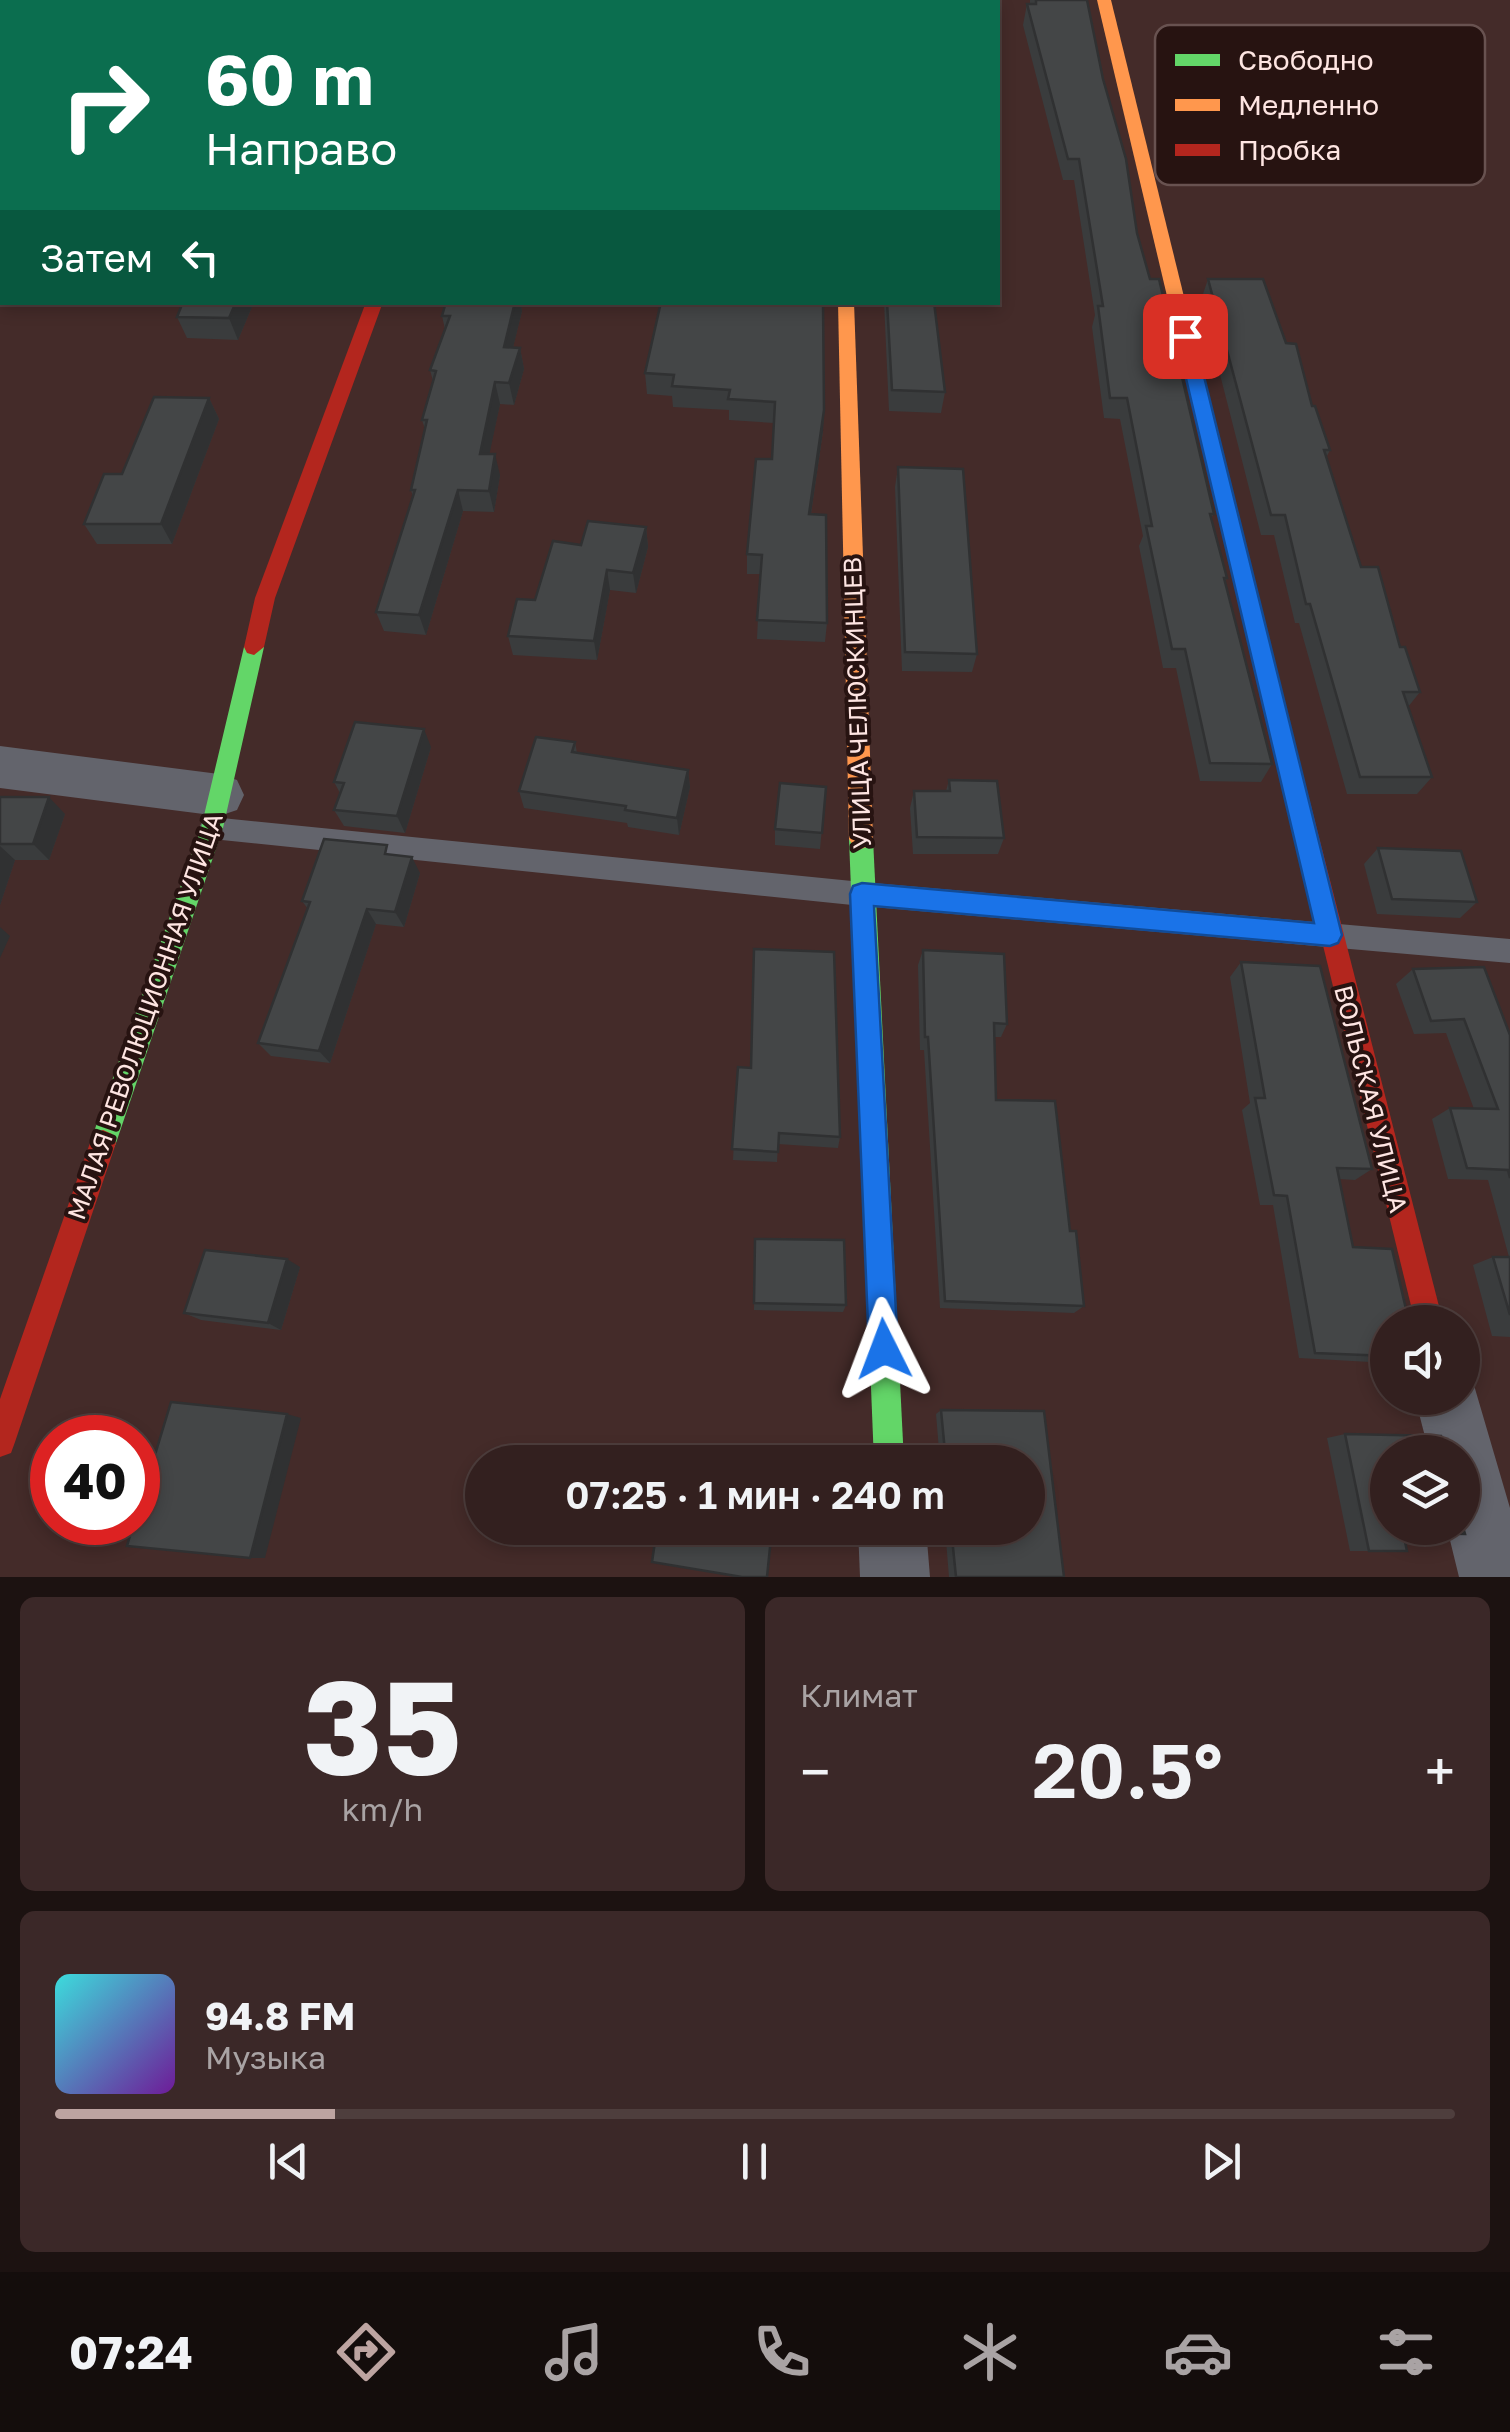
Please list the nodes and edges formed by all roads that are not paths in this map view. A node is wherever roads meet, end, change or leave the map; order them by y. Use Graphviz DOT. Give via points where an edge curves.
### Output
graph roads {
  1 [pos="1104,0"];
  2 [pos="374,305"];
  3 [pos="846,305"];
  4 [pos="0,767"];
  5 [pos="216,812"];
  6 [pos="862,894"];
  7 [pos="1330,935"];
  8 [pos="1510,952"];
  9 [pos="1424,1305"];
  10 [pos="0,1442"];
  11 [pos="888,1445"];
  12 [pos="1480,1523"];
  13 [pos="893,1545"];
  14 [pos="895,1577"];
  15 [pos="1494,1577"];
  1 -- 7 [label="street, ВОЛЬСКАЯ УЛИЦА"];
  2 -- 5 [label="street, МАЛАЯ РЕВОЛЮЦИОННАЯ УЛИЦА" via="266,598"];
  3 -- 6 [label="street, УЛИЦА ЧЕЛЮСКИНЦЕВ"];
  4 -- 5 [label="street"];
  5 -- 6 [label="lane"];
  5 -- 10 [label="street, МАЛАЯ РЕВОЛЮЦИОННАЯ УЛИЦА"];
  6 -- 7 [label="lane"];
  6 -- 11 [label="street, УЛИЦА ЧЕЛЮСКИНЦЕВ"];
  7 -- 8 [label="lane"];
  7 -- 9 [label="street, ВОЛЬСКАЯ УЛИЦА"];
  12 -- 15 [label="street"];
  13 -- 14 [label="street"];
}
